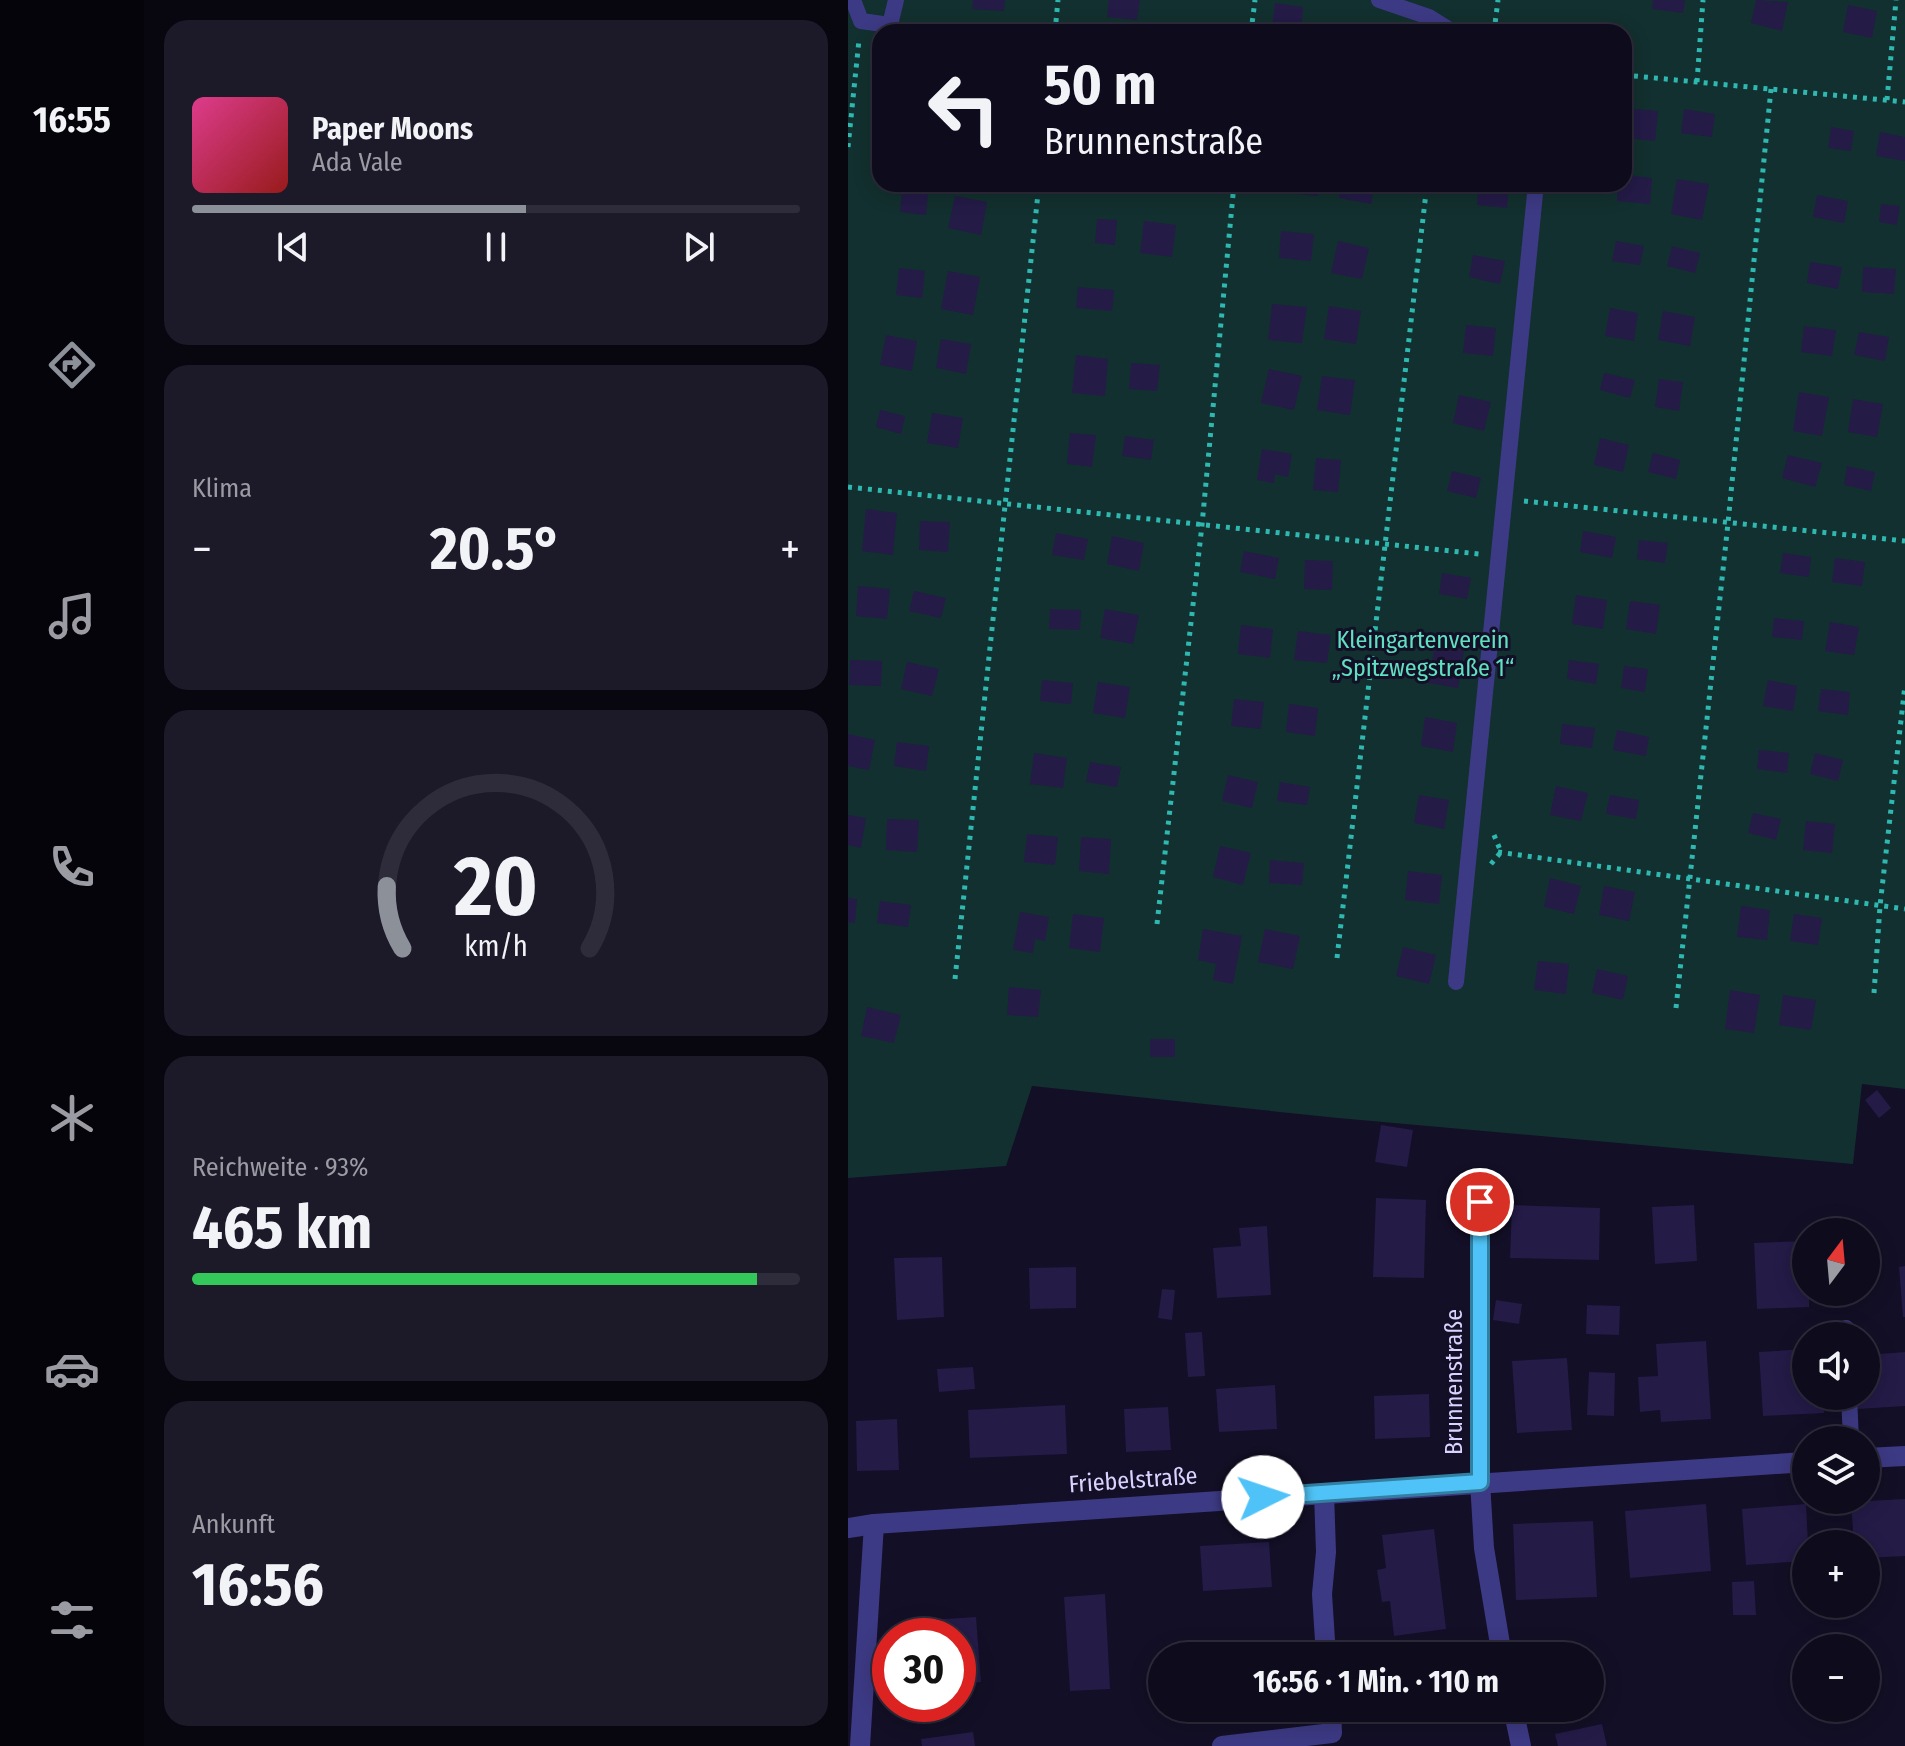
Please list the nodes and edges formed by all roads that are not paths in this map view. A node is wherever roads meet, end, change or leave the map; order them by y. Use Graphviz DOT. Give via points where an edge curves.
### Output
graph roads {
  1 [pos="853,0"];
  2 [pos="896,0"];
  3 [pos="1379,0"];
  4 [pos="883,24"];
  5 [pos="890,24"];
  6 [pos="1440,24"];
  7 [pos="1535,192"];
  8 [pos="1456,982"];
  9 [pos="1480,1202"];
  10 [pos="1905,1456"];
  11 [pos="1880,1457"];
  12 [pos="1792,1463"];
  13 [pos="1480,1482"];
  14 [pos="1324,1493"];
  15 [pos="874,1524"];
  16 [pos="848,1528"];
  17 [pos="1325,1642"];
  18 [pos="1500,1642"];
  19 [pos="1332,1722"];
  20 [pos="1516,1722"];
  21 [pos="860,1746"];
  22 [pos="1222,1746"];
  23 [pos="1521,1746"];
  1 -- 4 [label="lane" via="861,21"];
  2 -- 5 [label="lane"];
  3 -- 6 [label="lane"];
  7 -- 8 [label="lane"];
  9 -- 13 [label="street, Brunnenstraße"];
  10 -- 11 [label="street"];
  12 -- 13 [label="street, Friebelstraße"];
  13 -- 14 [label="street, Friebelstraße"];
  13 -- 18 [label="street, Brunnenstraße" via="1484,1548"];
  14 -- 15 [label="street, Friebelstraße"];
  14 -- 17 [label="street"];
  15 -- 16 [label="street, Friebelstraße"];
  15 -- 21 [label="street"];
  19 -- 22 [label="street" via="1332,1733"];
  20 -- 23 [label="street"];
}
